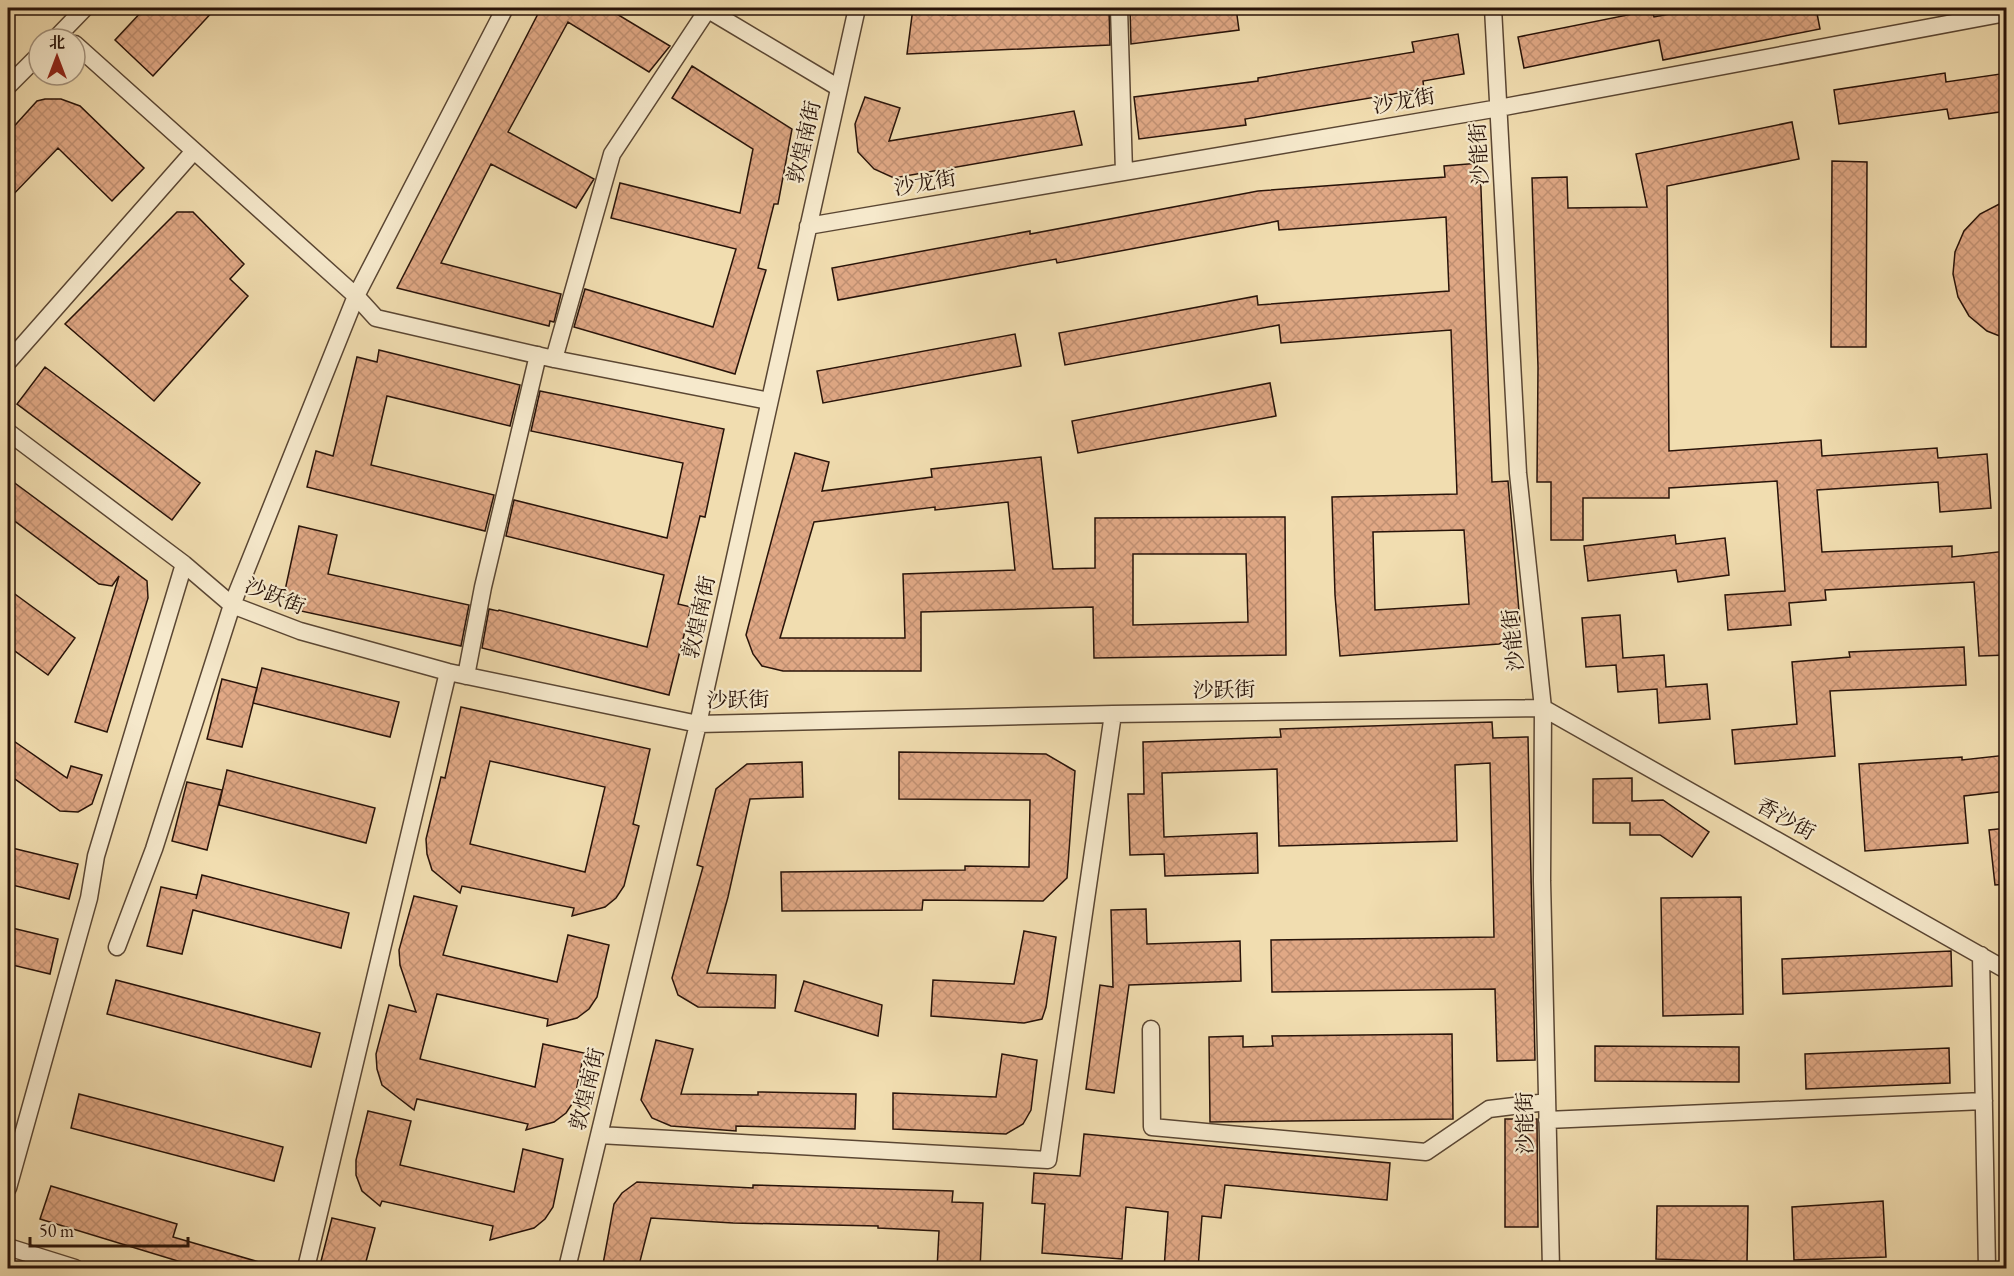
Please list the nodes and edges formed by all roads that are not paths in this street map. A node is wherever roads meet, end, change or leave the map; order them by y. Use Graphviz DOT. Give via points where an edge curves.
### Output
graph roads {
  1 [pos="85,8"];
  2 [pos="505,8"];
  3 [pos="706,8"];
  4 [pos="857,8"];
  5 [pos="1119,8"];
  6 [pos="1493,8"];
  7 [pos="2007,13"];
  8 [pos="70,27"];
  9 [pos="87,55"];
  10 [pos="27,67"];
  11 [pos="8,86"];
  12 [pos="839,88"];
  13 [pos="1499,108"];
  14 [pos="194,151"];
  15 [pos="1124,172"];
  16 [pos="808,226"];
  17 [pos="356,296"];
  18 [pos="546,357"];
  19 [pos="8,362"];
  20 [pos="769,400"];
  21 [pos="8,432"];
  22 [pos="184,564"];
  23 [pos="232,605"];
  24 [pos="448,672"];
  25 [pos="466,676"];
  26 [pos="1543,708"];
  27 [pos="1113,714"];
  28 [pos="698,724"];
  29 [pos="117,947"];
  30 [pos="1981,955"];
  31 [pos="2007,970"];
  32 [pos="1151,1029"];
  33 [pos="1984,1101"];
  34 [pos="1547,1102"];
  35 [pos="1547,1120"];
  36 [pos="599,1135"];
  37 [pos="8,1188"];
  38 [pos="8,1247"];
  39 [pos="75,1269"];
  40 [pos="306,1269"];
  41 [pos="567,1269"];
  42 [pos="1551,1269"];
  43 [pos="1987,1269"];
  1 -- 8 [label="street"];
  2 -- 17 [label="street"];
  3 -- 12 [label="street"];
  3 -- 18 [label="street" via="612,153"];
  4 -- 12 [label="street, 敦煌南街"];
  5 -- 15 [label="street"];
  6 -- 13 [label="street, 沙能街"];
  7 -- 13 [label="street, 沙龙街"];
  9 -- 14 [label="street"];
  10 -- 11 [label="street"];
  12 -- 16 [label="street, 敦煌南街"];
  13 -- 15 [label="street, 沙龙街"];
  13 -- 26 [label="street, 沙能街" via="1518,473"];
  14 -- 17 [label="street"];
  14 -- 19 [label="street"];
  15 -- 16 [label="street, 沙龙街"];
  16 -- 20 [label="street, 敦煌南街"];
  17 -- 18 [label="street" via="376,318"];
  17 -- 23 [label="street"];
  18 -- 20 [label="street"];
  18 -- 25 [label="street" via="483,586"];
  20 -- 28 [label="street, 敦煌南街"];
  21 -- 22 [label="street, 沙跃街"];
  22 -- 23 [label="street, 沙跃街"];
  22 -- 37 [label="street" via="96,856 89,898"];
  23 -- 24 [label="street, 沙跃街" via="300,631"];
  23 -- 29 [label="street" via="154,849"];
  24 -- 25 [label="street, 沙跃街"];
  24 -- 40 [label="street"];
  25 -- 28 [label="street, 沙跃街"];
  26 -- 27 [label="street, 沙跃街"];
  26 -- 30 [label="street, 香沙街"];
  26 -- 34 [label="street, 沙能街"];
  27 -- 28 [label="street, 沙跃街"];
  27 -- 36 [label="street" via="1048,1161"];
  28 -- 36 [label="street, 敦煌南街"];
  30 -- 31 [label="street, 香沙街"];
  30 -- 33 [label="street"];
  32 -- 34 [label="street" via="1152,1127 1426,1152 1489,1108"];
  33 -- 35 [label="street"];
  33 -- 43 [label="street"];
  34 -- 35 [label="street, 沙能街"];
  35 -- 42 [label="street, 沙能街"];
  36 -- 41 [label="street, 敦煌南街"];
  38 -- 39 [label="street"];
}
